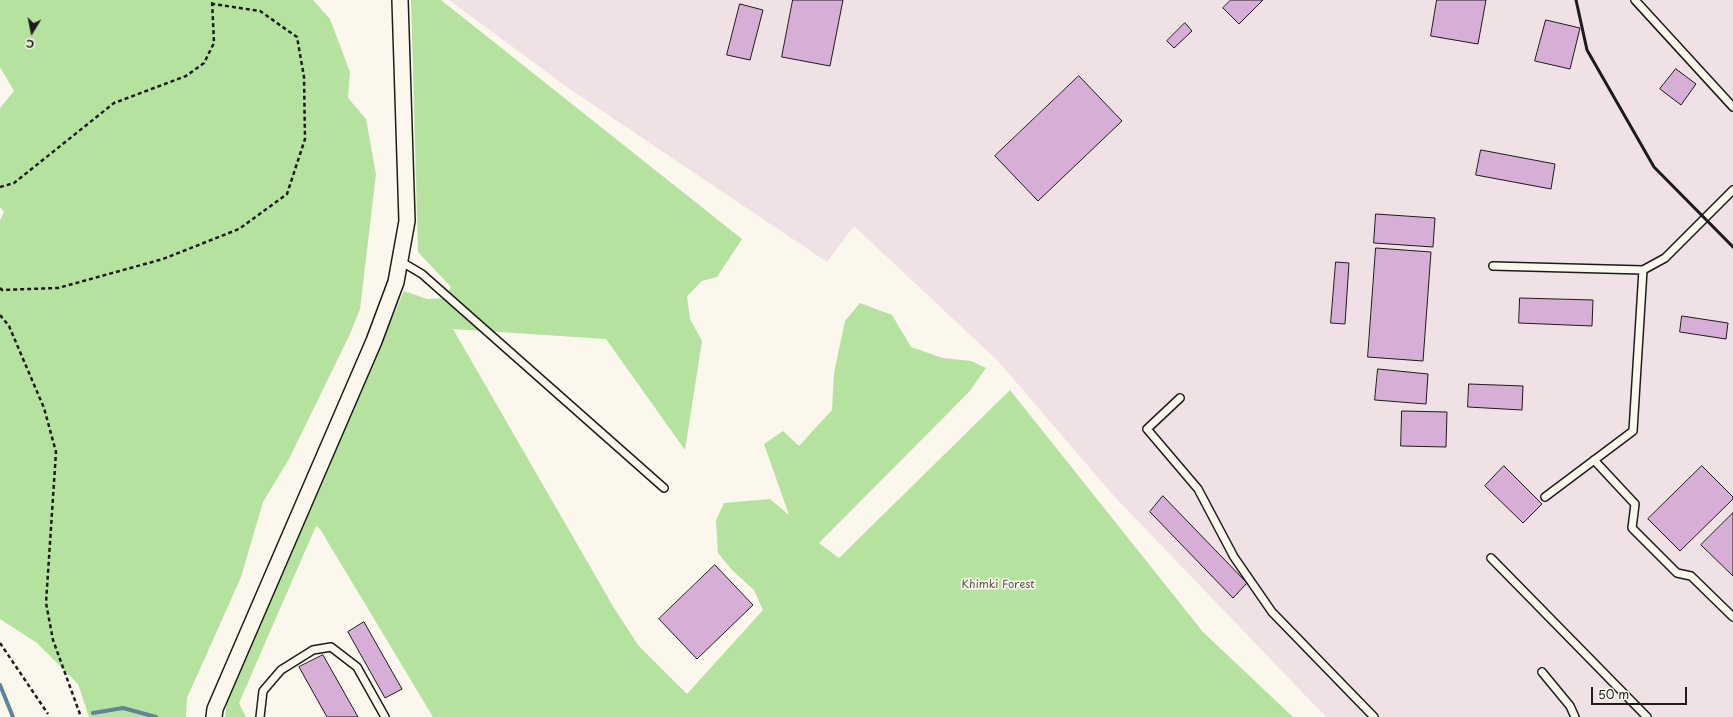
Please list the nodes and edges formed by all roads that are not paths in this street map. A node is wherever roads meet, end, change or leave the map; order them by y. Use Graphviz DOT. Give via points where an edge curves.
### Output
graph roads {
  1 [pos="400,0"];
  2 [pos="1635,0"];
  3 [pos="1733,107"];
  4 [pos="1733,190"];
  5 [pos="400,261"];
  6 [pos="1493,266"];
  7 [pos="1643,270"];
  8 [pos="1180,398"];
  9 [pos="1594,460"];
  10 [pos="664,488"];
  11 [pos="1545,497"];
  12 [pos="1491,558"];
  13 [pos="1733,617"];
  14 [pos="1542,672"];
  15 [pos="214,717"];
  16 [pos="260,717"];
  17 [pos="385,717"];
  18 [pos="1374,717"];
  19 [pos="1575,717"];
  20 [pos="1646,717"];
  1 -- 5 [label="street" via="407,221"];
  2 -- 3 [label="lane"];
  4 -- 7 [label="lane" via="1665,258"];
  5 -- 10 [label="lane" via="422,274"];
  5 -- 15 [label="street" via="396,282 374,341 215,709"];
  6 -- 7 [label="lane"];
  7 -- 9 [label="lane" via="1632,431"];
  8 -- 18 [label="lane" via="1147,429 1198,489 1234,557 1272,612"];
  9 -- 11 [label="lane"];
  9 -- 13 [label="lane" via="1635,504 1632,528 1677,573 1691,576"];
  12 -- 20 [label="lane"];
  14 -- 19 [label="lane" via="1570,706"];
  16 -- 17 [label="lane" via="263,691 281,670 313,650 330,647 357,667"];
}
